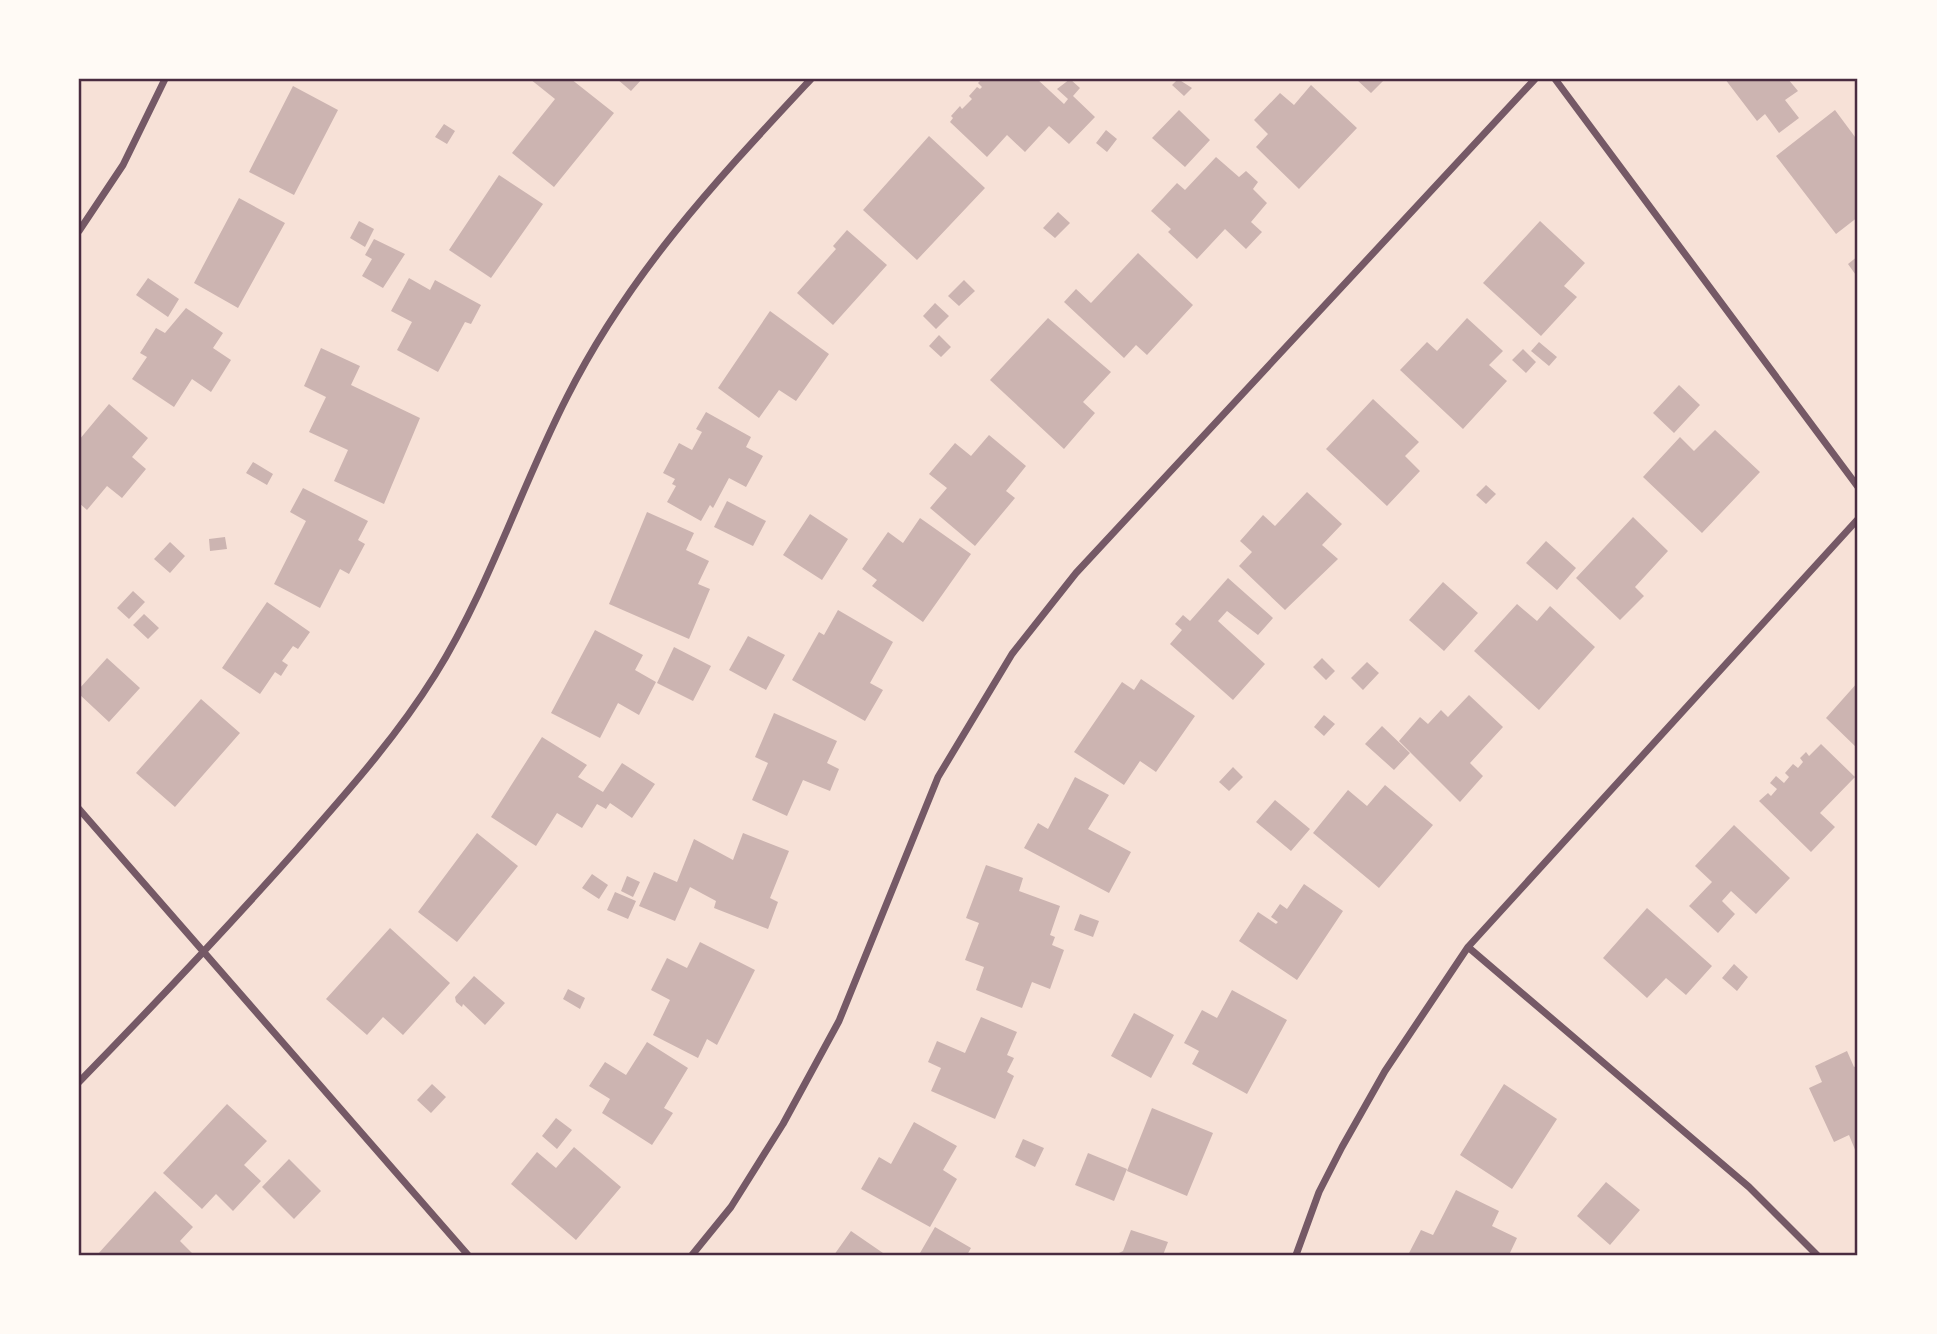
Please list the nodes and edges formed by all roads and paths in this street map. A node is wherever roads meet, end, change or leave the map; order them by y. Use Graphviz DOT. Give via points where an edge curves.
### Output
graph roads {
  1 [pos="164,79"];
  2 [pos="811,79"];
  3 [pos="1535,79"];
  4 [pos="1555,79"];
  5 [pos="79,231"];
  6 [pos="1858,487"];
  7 [pos="1858,519"];
  8 [pos="79,809"];
  9 [pos="1468,947"];
  10 [pos="205,953"];
  11 [pos="79,1082"];
  12 [pos="468,1255"];
  13 [pos="692,1255"];
  14 [pos="1296,1255"];
  15 [pos="1817,1255"];
  1 -- 5 [label="street" via="123,165"];
  2 -- 10 [label="street" via="685,215 638,278 567,396 474,605 386,749"];
  3 -- 13 [label="street" via="1076,573 1012,654 938,777 839,1021 776,1136 731,1207"];
  4 -- 6 [label="street"];
  7 -- 9 [label="street"];
  8 -- 10 [label="street"];
  9 -- 14 [label="street" via="1385,1071 1342,1147 1319,1192"];
  9 -- 15 [label="street" via="1749,1187"];
  10 -- 11 [label="street"];
  10 -- 12 [label="street"];
}
